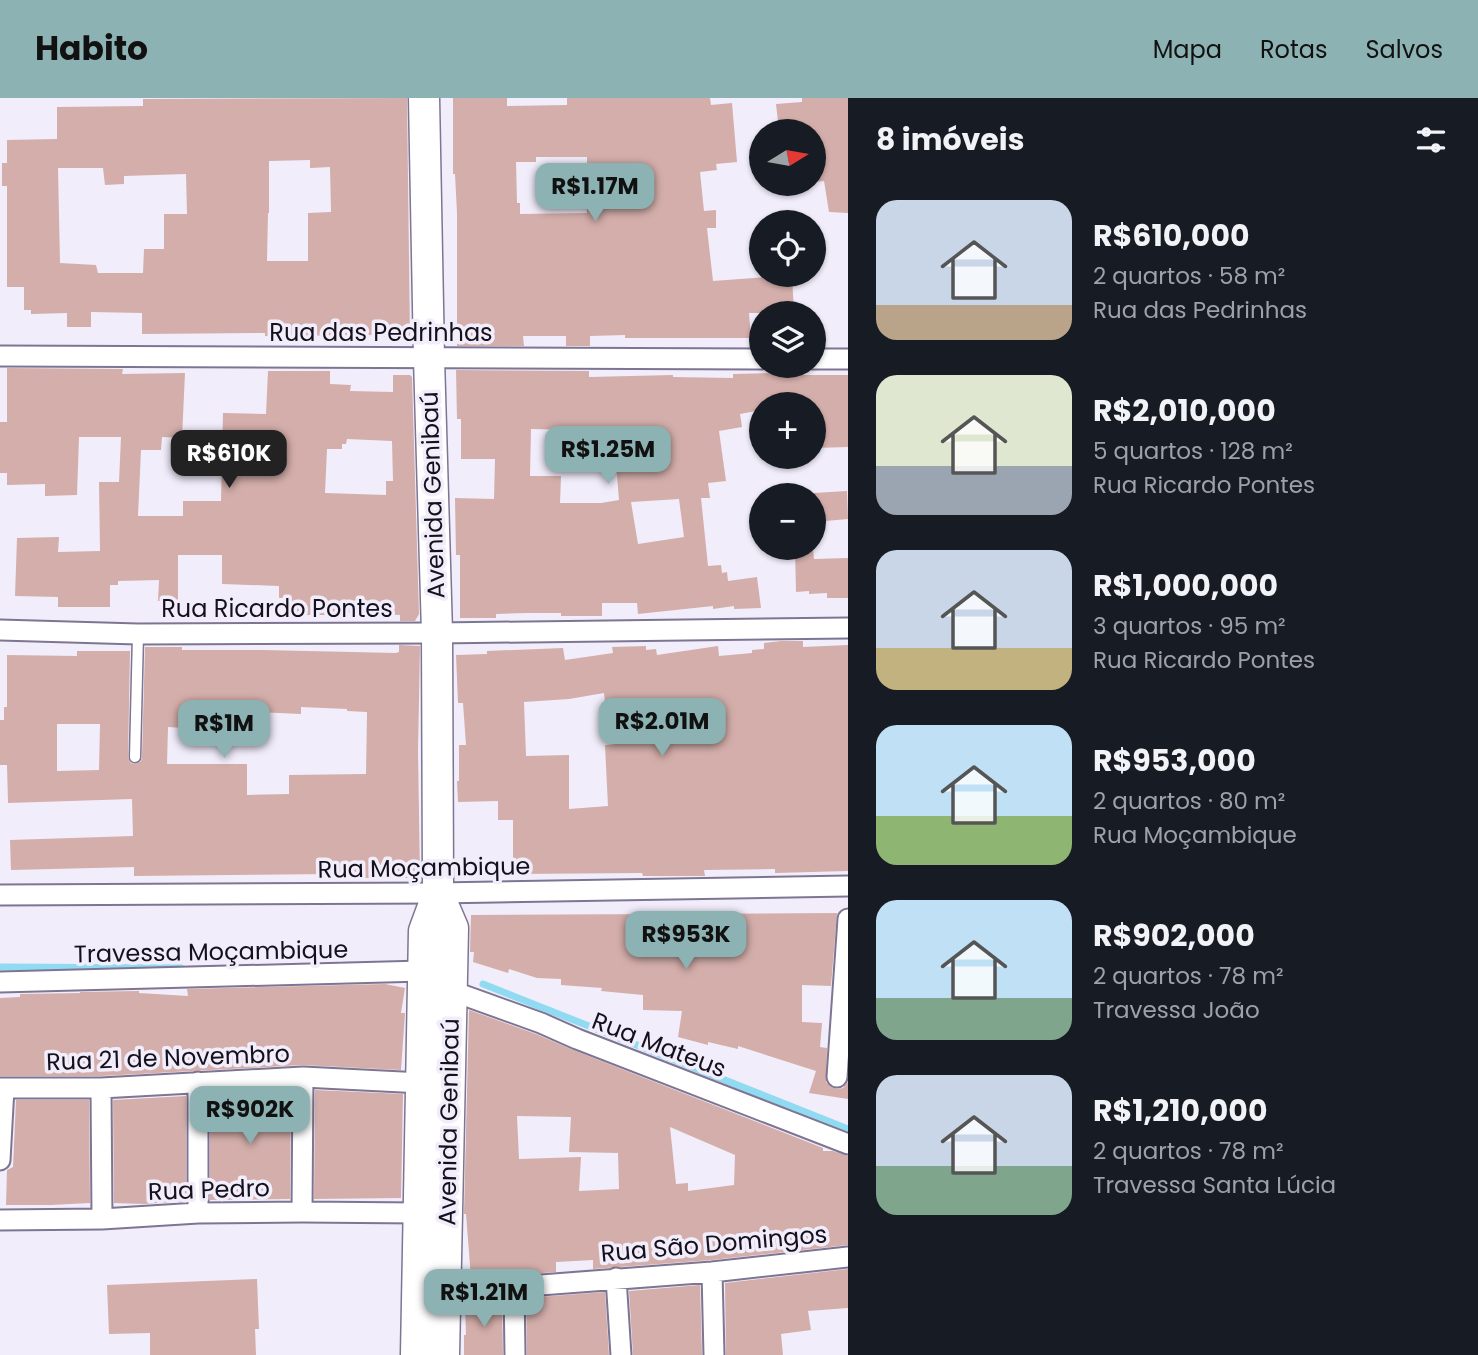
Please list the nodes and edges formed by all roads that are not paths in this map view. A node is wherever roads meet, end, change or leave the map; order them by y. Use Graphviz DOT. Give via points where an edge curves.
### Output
graph roads {
  1 [pos="424,98"];
  2 [pos="0,356"];
  3 [pos="429,358"];
  4 [pos="749,359"];
  5 [pos="826,359"];
  6 [pos="848,359"];
  7 [pos="848,628"];
  8 [pos="0,630"];
  9 [pos="437,633"];
  10 [pos="138,634"];
  11 [pos="135,757"];
  12 [pos="848,886"];
  13 [pos="438,893"];
  14 [pos="848,894"];
  15 [pos="0,895"];
  16 [pos="848,919"];
  17 [pos="423,971"];
  18 [pos="0,982"];
  19 [pos="452,991"];
  20 [pos="303,1077"];
  21 [pos="838,1077"];
  22 [pos="198,1082"];
  23 [pos="422,1083"];
  24 [pos="2,1088"];
  25 [pos="101,1088"];
  26 [pos="848,1144"];
  27 [pos="0,1160"];
  28 [pos="302,1212"];
  29 [pos="198,1213"];
  30 [pos="419,1213"];
  31 [pos="102,1219"];
  32 [pos="0,1220"];
  33 [pos="848,1257"];
  34 [pos="712,1272"];
  35 [pos="616,1278"];
  36 [pos="514,1287"];
  37 [pos="432,1293"];
  38 [pos="416,1355"];
  39 [pos="444,1355"];
  40 [pos="515,1355"];
  41 [pos="621,1355"];
  42 [pos="713,1355"];
  1 -- 3 [label="main road, Avenida Genibaú"];
  2 -- 3 [label="street, Rua das Pedrinhas"];
  3 -- 4 [label="street, Rua das Pedrinhas"];
  3 -- 9 [label="main road, Avenida Genibaú"];
  5 -- 6 [label="street"];
  7 -- 9 [label="street, Rua Ricardo Pontes"];
  8 -- 10 [label="street, Rua Ricardo Pontes"];
  9 -- 10 [label="street, Rua Ricardo Pontes"];
  9 -- 13 [label="main road, Avenida Genibaú"];
  10 -- 11 [label="lane"];
  12 -- 13 [label="street, Rua Moçambique"];
  12 -- 14 [label="street"];
  13 -- 15 [label="street, Rua Moçambique"];
  13 -- 17 [label="main road, Avenida Genibaú" via="424,931"];
  13 -- 19 [label="main road, Avenida Genibaú" via="453,928"];
  16 -- 21 [label="street"];
  17 -- 18 [label="street, Travessa Moçambique"];
  17 -- 23 [label="main road, Avenida Genibaú"];
  19 -- 26 [label="street, Rua Mateus"];
  19 -- 37 [label="main road, Avenida Genibaú"];
  20 -- 22 [label="street, Rua 21 de Novembro"];
  20 -- 23 [label="street, Rua 21 de Novembro"];
  20 -- 28 [label="street"];
  22 -- 25 [label="street, Rua 21 de Novembro"];
  22 -- 29 [label="street"];
  23 -- 30 [label="main road, Avenida Genibaú"];
  24 -- 25 [label="street, Rua 21 de Novembro"];
  24 -- 27 [label="street"];
  25 -- 31 [label="street"];
  28 -- 29 [label="street, Rua Pedro"];
  28 -- 30 [label="street, Rua Pedro"];
  29 -- 31 [label="street, Rua Pedro"];
  30 -- 37 [label="main road, Avenida Genibaú"];
  31 -- 32 [label="street, Rua Pedro"];
  33 -- 34 [label="street, Rua São Domingos"];
  34 -- 35 [label="street, Rua São Domingos"];
  34 -- 42 [label="street"];
  35 -- 36 [label="street, Rua São Domingos"];
  35 -- 41 [label="street"];
  36 -- 37 [label="street, Rua São Domingos"];
  36 -- 40 [label="street"];
  37 -- 38 [label="main road, Avenida Genibaú"];
  37 -- 39 [label="main road, Avenida Genibaú"];
}
